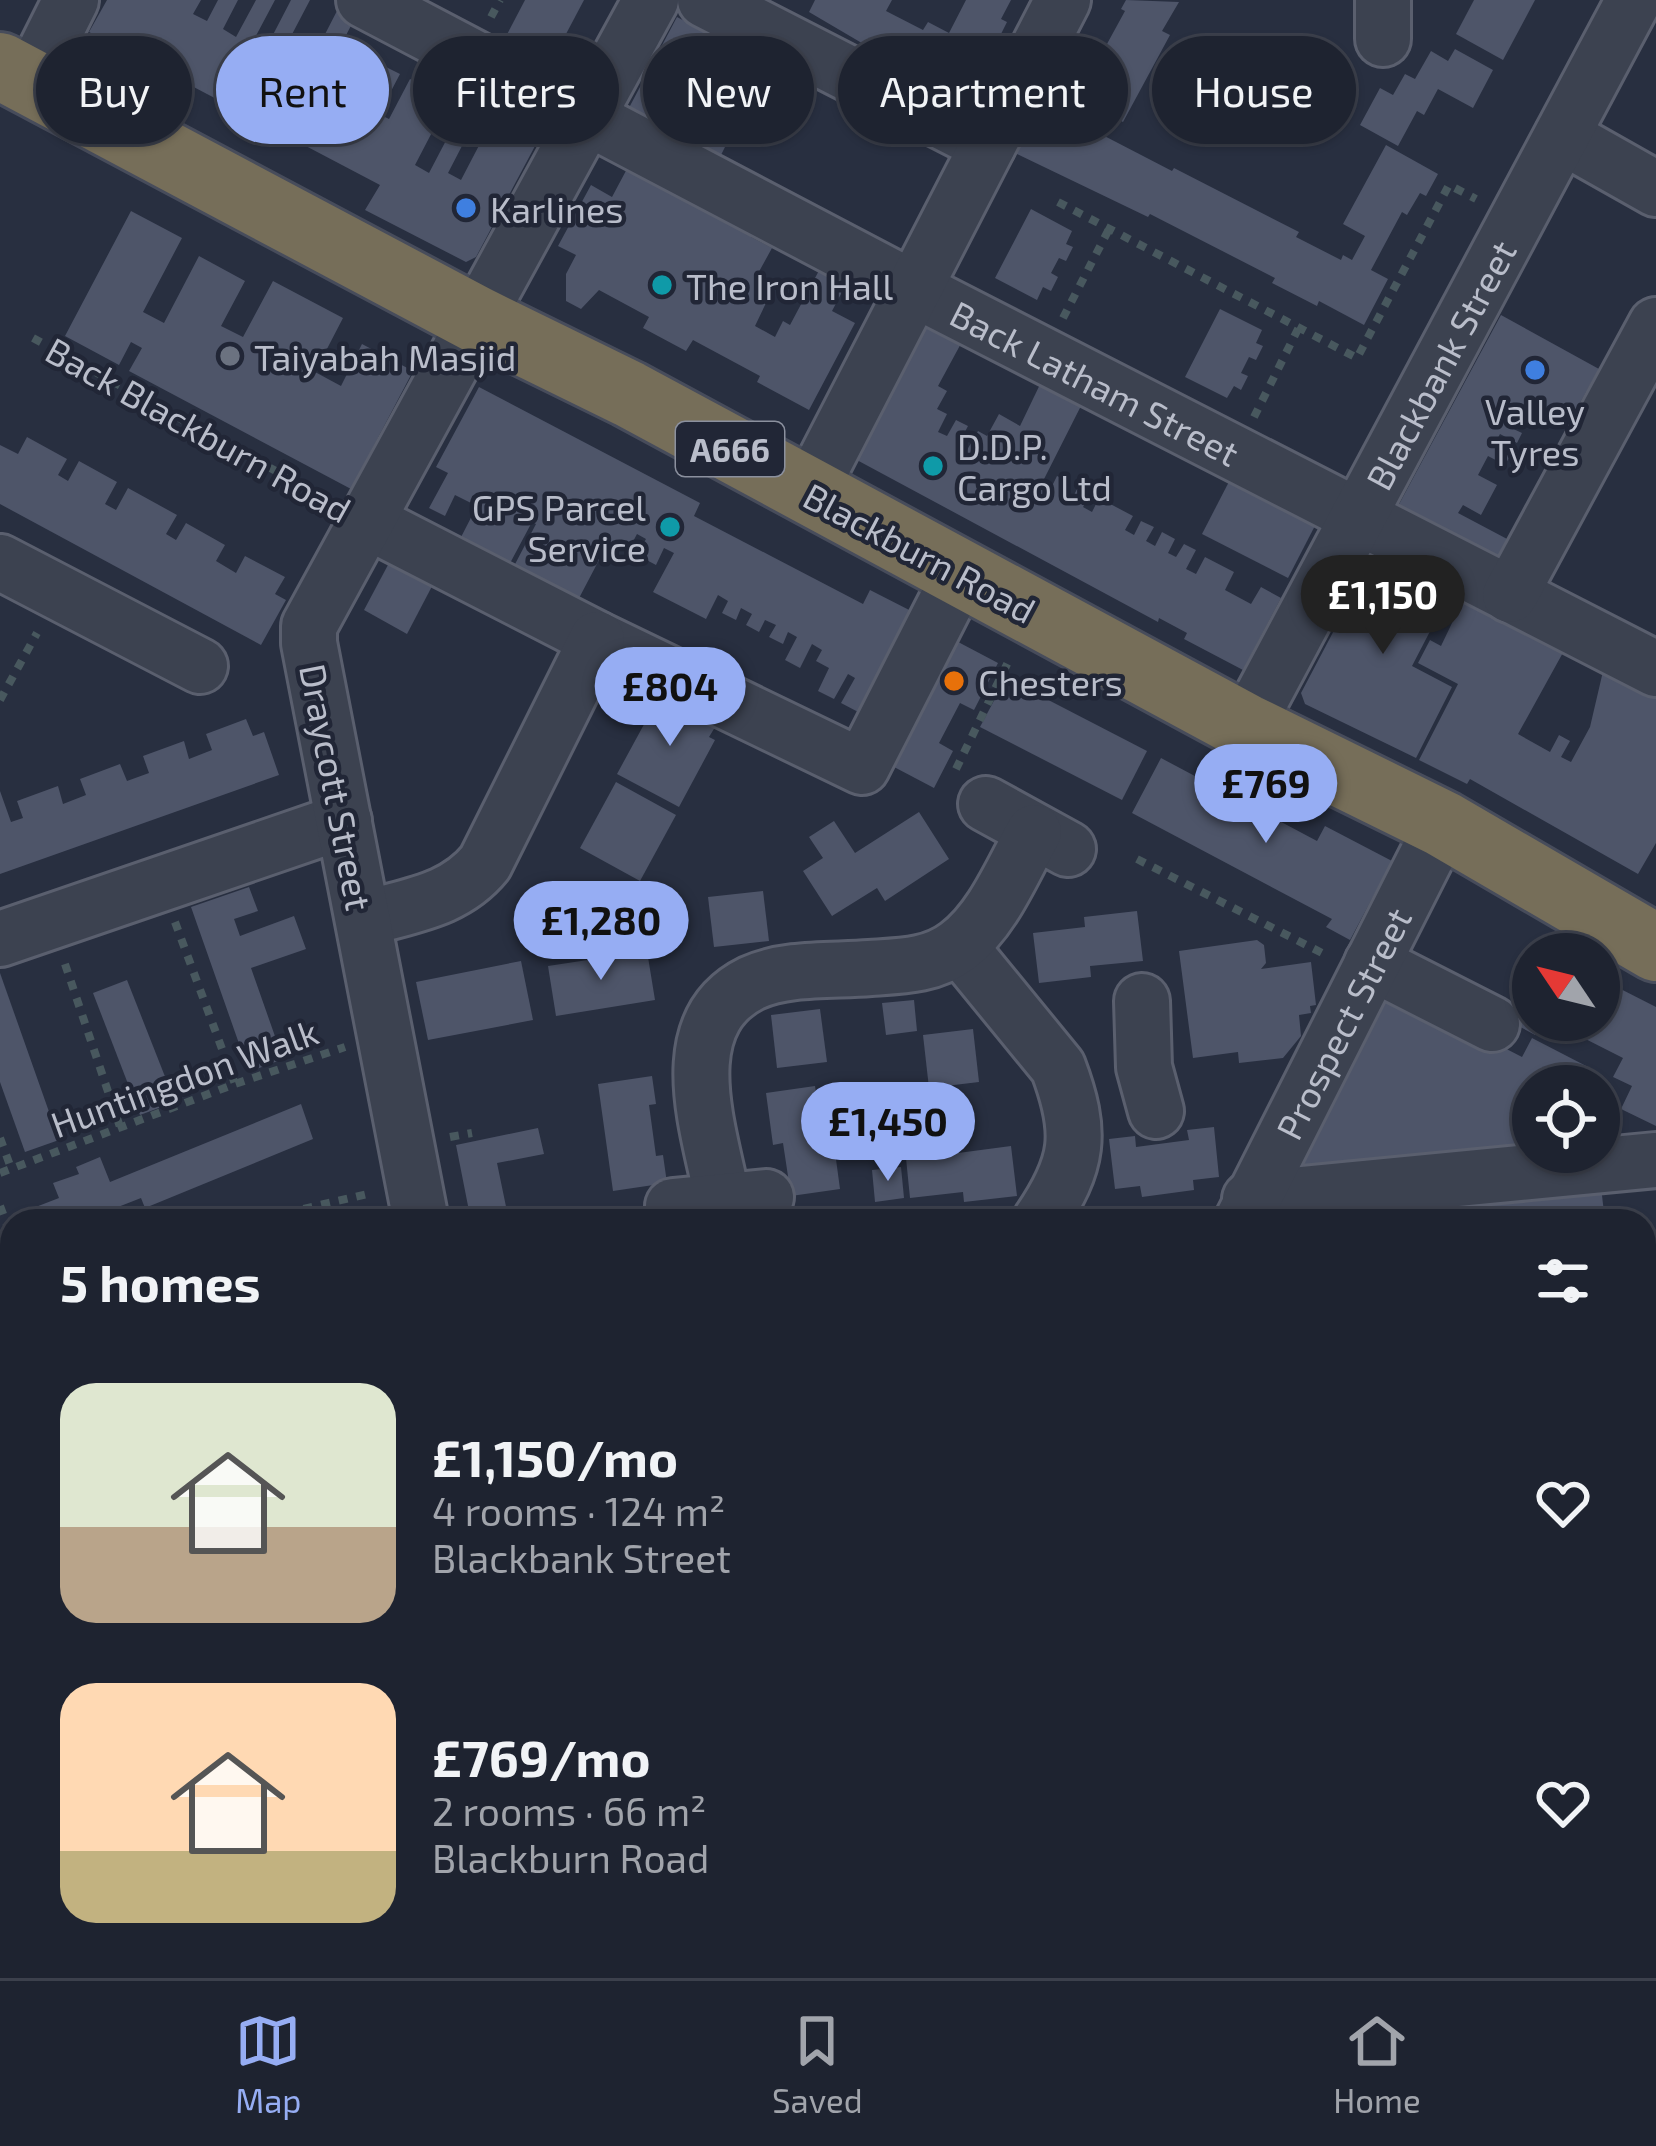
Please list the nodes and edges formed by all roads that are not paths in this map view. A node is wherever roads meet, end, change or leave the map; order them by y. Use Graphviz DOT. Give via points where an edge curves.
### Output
graph roads {
  1 [pos="71,0"];
  2 [pos="364,0"];
  3 [pos="651,0"];
  4 [pos="705,0"];
  5 [pos="1063,0"];
  6 [pos="1634,0"];
  7 [pos="772,15"];
  8 [pos="433,36"];
  9 [pos="619,61"];
  10 [pos="15,74"];
  11 [pos="619,134"];
  12 [pos="1562,136"];
  13 [pos="574,144"];
  14 [pos="988,145"];
  15 [pos="1656,189"];
  16 [pos="914,289"];
  17 [pos="476,319"];
  18 [pos="1656,325"];
  19 [pos="808,492"];
  20 [pos="1358,517"];
  21 [pos="365,520"];
  22 [pos="960,575"];
  23 [pos="18,580"];
  24 [pos="1510,595"];
  25 [pos="597,639"];
  26 [pos="200,666"];
  27 [pos="1656,669"];
  28 [pos="1246,727"];
  29 [pos="986,804"];
  30 [pos="344,821"];
  31 [pos="1451,828"];
  32 [pos="1656,909"];
  33 [pos="364,919"];
  34 [pos="0,939"];
  35 [pos="959,946"];
  36 [pos="1656,948"];
  37 [pos="1369,969"];
  38 [pos="1142,1001"];
  39 [pos="1492,1024"];
  40 [pos="1066,1090"];
  41 [pos="1656,1160"];
  42 [pos="720,1201"];
  43 [pos="417,1203"];
  44 [pos="1048,1209"];
  45 [pos="1247,1209"];
  46 [pos="1254,1209"];
  1 -- 10 [label="street"];
  2 -- 8 [label="street, Back Latham Street"];
  3 -- 9 [label="street, Draycott Street"];
  4 -- 7 [label="street"];
  5 -- 14 [label="street"];
  6 -- 12 [label="street, Blackbank Street"];
  7 -- 14 [label="street"];
  10 -- 17 [label="highway, Blackburn Road / A666"];
  11 -- 16 [label="street, Back Latham Street"];
  12 -- 15 [label="street"];
  12 -- 20 [label="street, Blackbank Street"];
  13 -- 17 [label="street, Draycott Street"];
  14 -- 16 [label="street"];
  16 -- 19 [label="street"];
  16 -- 20 [label="street, Back Latham Street"];
  17 -- 19 [label="highway, Blackburn Road / A666"];
  17 -- 21 [label="street, Draycott Street"];
  18 -- 24 [label="street"];
  19 -- 22 [label="highway, Blackburn Road / A666"];
  20 -- 24 [label="street, Back Latham Street"];
  20 -- 28 [label="street, Blackbank Street"];
  21 -- 25 [label="street"];
  21 -- 30 [label="street, Draycott Street" via="310,626"];
  22 -- 25 [label="street" via="862,767"];
  22 -- 28 [label="highway, Blackburn Road / A666"];
  23 -- 26 [label="street"];
  24 -- 27 [label="street"];
  25 -- 33 [label="street" via="471,880"];
  28 -- 31 [label="highway, Blackburn Road / A666"];
  29 -- 35 [label="street" via="1051,840"];
  30 -- 33 [label="street, Draycott Street"];
  30 -- 34 [label="street"];
  31 -- 32 [label="highway, Blackburn Road / A666"];
  31 -- 36 [label="highway, Blackburn Road / A666"];
  31 -- 37 [label="street, Prospect Street"];
  33 -- 43 [label="street, Draycott Street"];
  35 -- 40 [label="street" via="1058,1067"];
  35 -- 42 [label="street" via="919,964 780,975 734,996 699,1058"];
  37 -- 39 [label="street"];
  37 -- 45 [label="street, Prospect Street"];
  38 -- 40 [label="street" via="1150,1089"];
  40 -- 44 [label="street" via="1074,1156"];
  41 -- 46 [label="street"];
}
